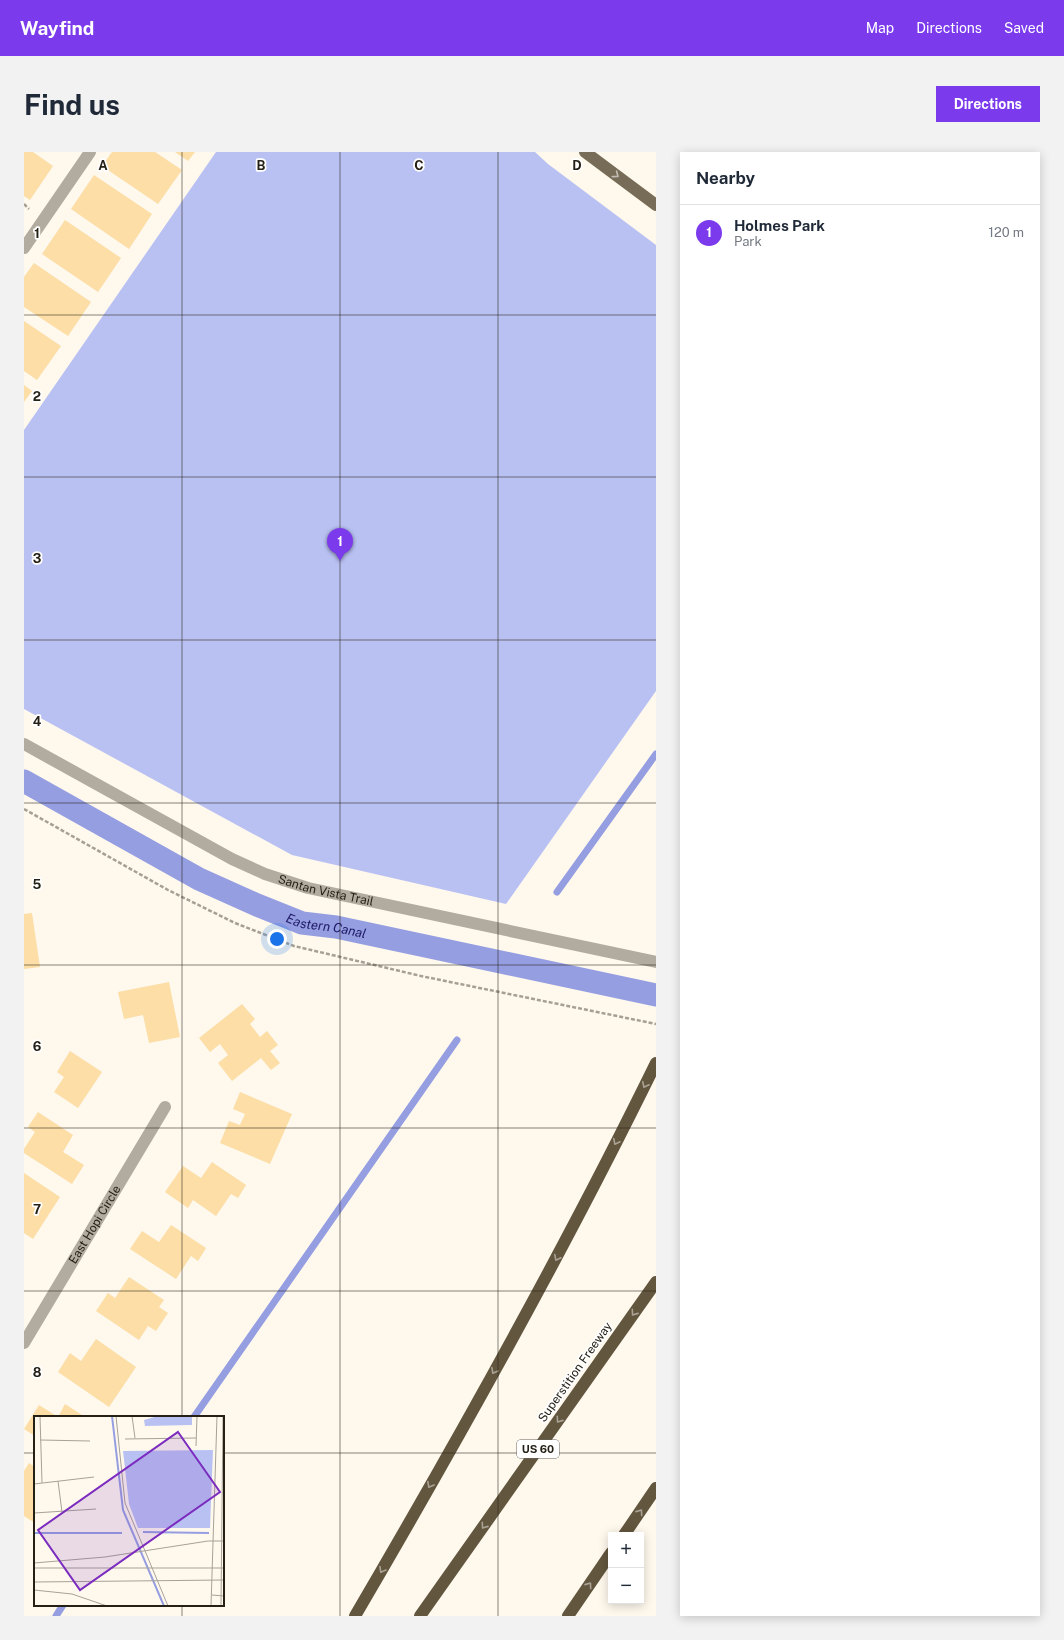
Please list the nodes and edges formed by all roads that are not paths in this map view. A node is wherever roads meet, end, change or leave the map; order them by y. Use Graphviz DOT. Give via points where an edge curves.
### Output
graph roads {
  1 [pos="90,152"];
  2 [pos="585,152"];
  3 [pos="656,205"];
  4 [pos="24,248"];
  5 [pos="24,744"];
  6 [pos="656,962"];
  7 [pos="656,1063"];
  8 [pos="166,1107"];
  9 [pos="656,1282"];
  10 [pos="24,1343"];
  11 [pos="656,1488"];
  12 [pos="626,1532"];
  13 [pos="608,1557"];
  14 [pos="355,1616"];
  15 [pos="420,1616"];
  16 [pos="568,1616"];
  1 -- 4 [label="street"];
  2 -- 3 [label="main road, one-way"];
  5 -- 6 [label="street, Santan Vista Trail" via="232,859 265,874 308,888"];
  7 -- 14 [label="highway, one-way" via="545,1280"];
  8 -- 10 [label="street, East Hopi Circle"];
  9 -- 15 [label="highway, Superstition Freeway / US 60, one-way"];
  12 -- 11 [label="highway, one-way"];
  16 -- 13 [label="highway, one-way"];
}
